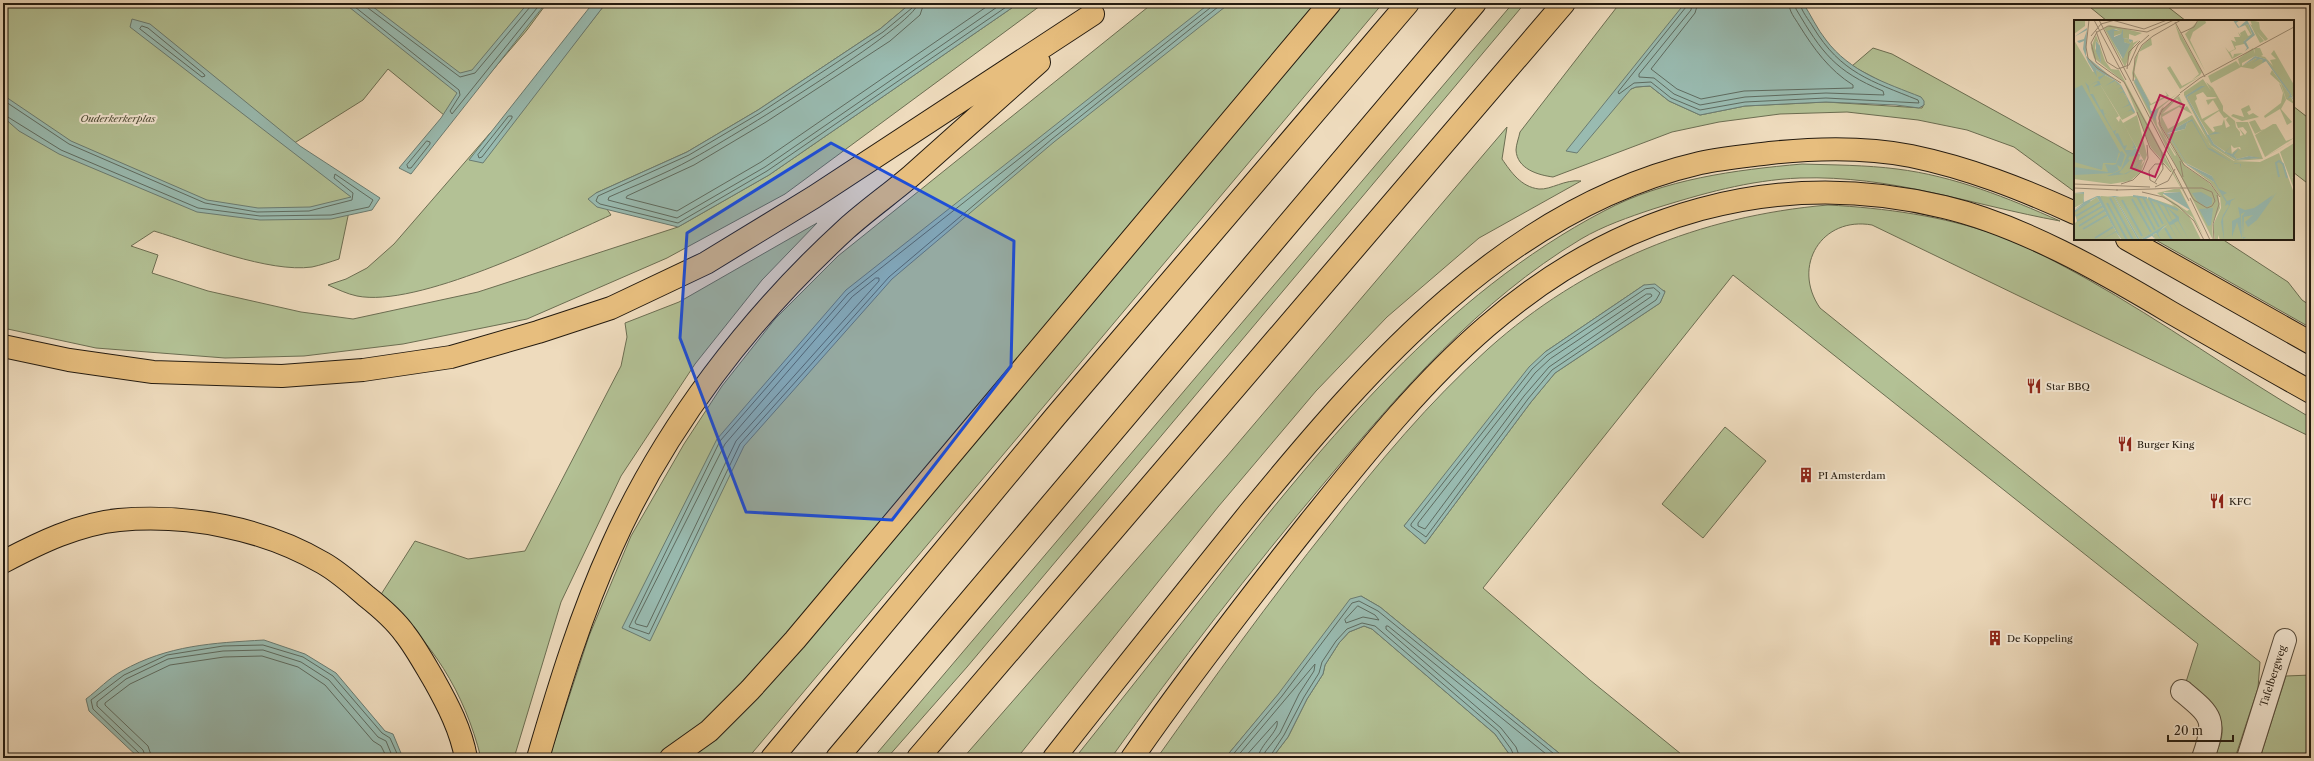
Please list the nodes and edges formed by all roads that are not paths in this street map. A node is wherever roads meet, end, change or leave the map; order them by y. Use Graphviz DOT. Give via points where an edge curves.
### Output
graph roads {
  1 [pos="1330,3"];
  2 [pos="1408,3"];
  3 [pos="1475,3"];
  4 [pos="1564,3"];
  5 [pos="1100,8"];
  6 [pos="2074,213"];
  7 [pos="2129,240"];
  8 [pos="2311,343"];
  9 [pos="3,346"];
  10 [pos="2311,392"];
  11 [pos="3,562"];
  12 [pos="2285,640"];
  13 [pos="2182,691"];
  14 [pos="466,758"];
  15 [pos="538,758"];
  16 [pos="671,758"];
  17 [pos="772,758"];
  18 [pos="837,758"];
  19 [pos="918,758"];
  20 [pos="1054,758"];
  21 [pos="1132,758"];
  22 [pos="2204,758"];
  23 [pos="2248,758"];
  1 -- 16 [label="highway" via="795,640 709,731"];
  2 -- 17 [label="highway" via="1055,417"];
  3 -- 18 [label="highway"];
  4 -- 19 [label="highway"];
  5 -- 9 [label="highway" via="814,197 706,263 611,308 538,332 451,357 363,370 282,376 153,372 69,360"];
  5 -- 15 [label="highway" via="916,171 846,229 755,324 715,376 668,442 612,546 585,613"];
  6 -- 20 [label="highway" via="2018,187 1957,167 1908,155 1861,150 1802,150 1701,163 1654,177 1579,208 1528,237 1483,270 1380,362 1275,482"];
  7 -- 8 [label="highway"];
  10 -- 21 [label="highway" via="2080,261 1991,222 1945,207 1859,194 1801,192 1737,200 1693,210 1623,238 1555,275 1486,327 1443,368 1372,444 1215,643"];
  11 -- 14 [label="highway" via="35,545 77,530 118,520 156,518 197,521 273,541 329,567 378,605 405,633 444,698 455,721"];
  12 -- 23 [label="street, Tafelbergweg"];
  13 -- 22 [label="street" via="2210,720 2211,735"];
}
